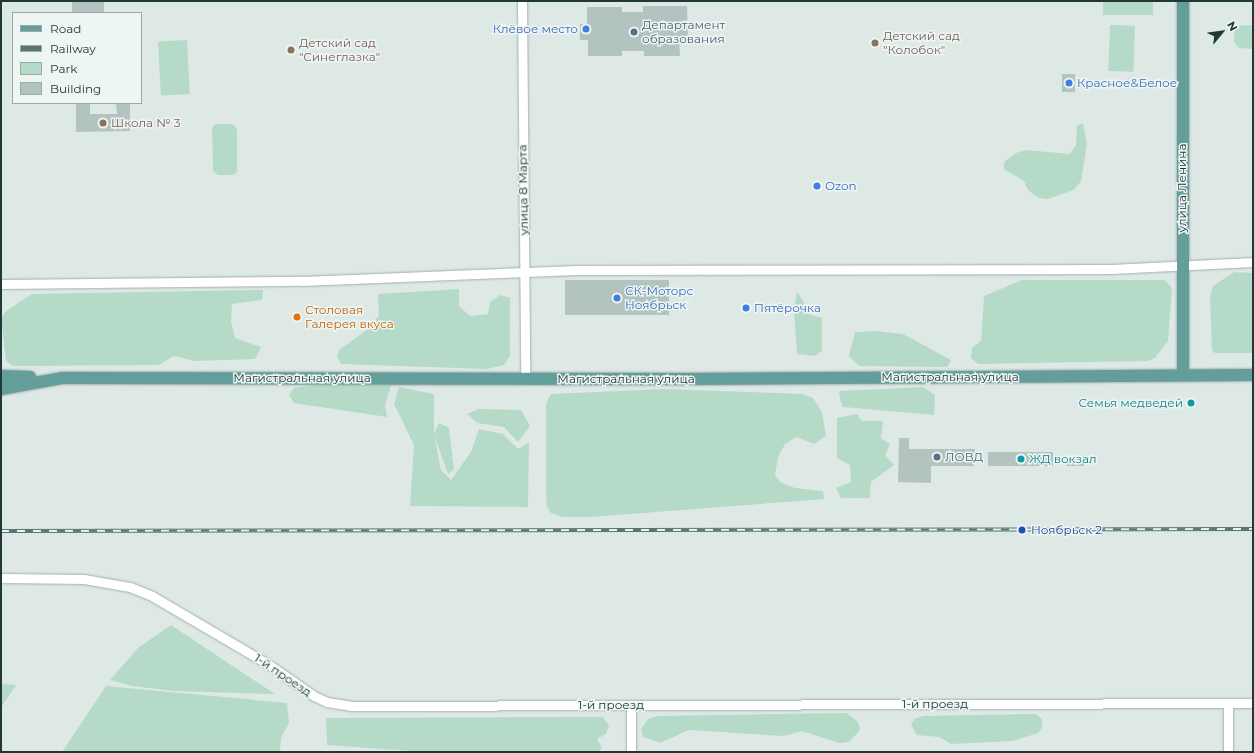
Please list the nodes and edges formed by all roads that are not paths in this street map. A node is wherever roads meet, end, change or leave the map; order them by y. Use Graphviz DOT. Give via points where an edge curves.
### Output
graph roads {
  1 [pos="522,1"];
  2 [pos="1183,1"];
  3 [pos="1253,262"];
  4 [pos="1182,265"];
  5 [pos="524,274"];
  6 [pos="1,284"];
  7 [pos="1253,375"];
  8 [pos="1,376"];
  9 [pos="1183,376"];
  10 [pos="64,378"];
  11 [pos="526,378"];
  12 [pos="1,389"];
  13 [pos="1,578"];
  14 [pos="1228,703"];
  15 [pos="1253,703"];
  16 [pos="631,704"];
  17 [pos="631,752"];
  18 [pos="1228,752"];
  1 -- 5 [label="street, улица 8 Марта"];
  2 -- 4 [label="main road, улица Ленина"];
  3 -- 4 [label="street"];
  4 -- 5 [label="street" via="1103,269 576,270"];
  4 -- 9 [label="main road, улица Ленина"];
  5 -- 6 [label="street" via="302,281"];
  5 -- 11 [label="street, улица 8 Марта"];
  7 -- 9 [label="main road, Магистральная улица"];
  8 -- 10 [label="main road"];
  9 -- 11 [label="main road, Магистральная улица"];
  10 -- 11 [label="main road, Магистральная улица"];
  10 -- 12 [label="main road, Магистральная улица"];
  13 -- 16 [label="street, 1-й проезд" via="84,579 130,587 152,596 327,702 351,706"];
  14 -- 15 [label="street, 1-й проезд"];
  14 -- 16 [label="street, 1-й проезд"];
  14 -- 18 [label="street"];
  16 -- 17 [label="street"];
}
